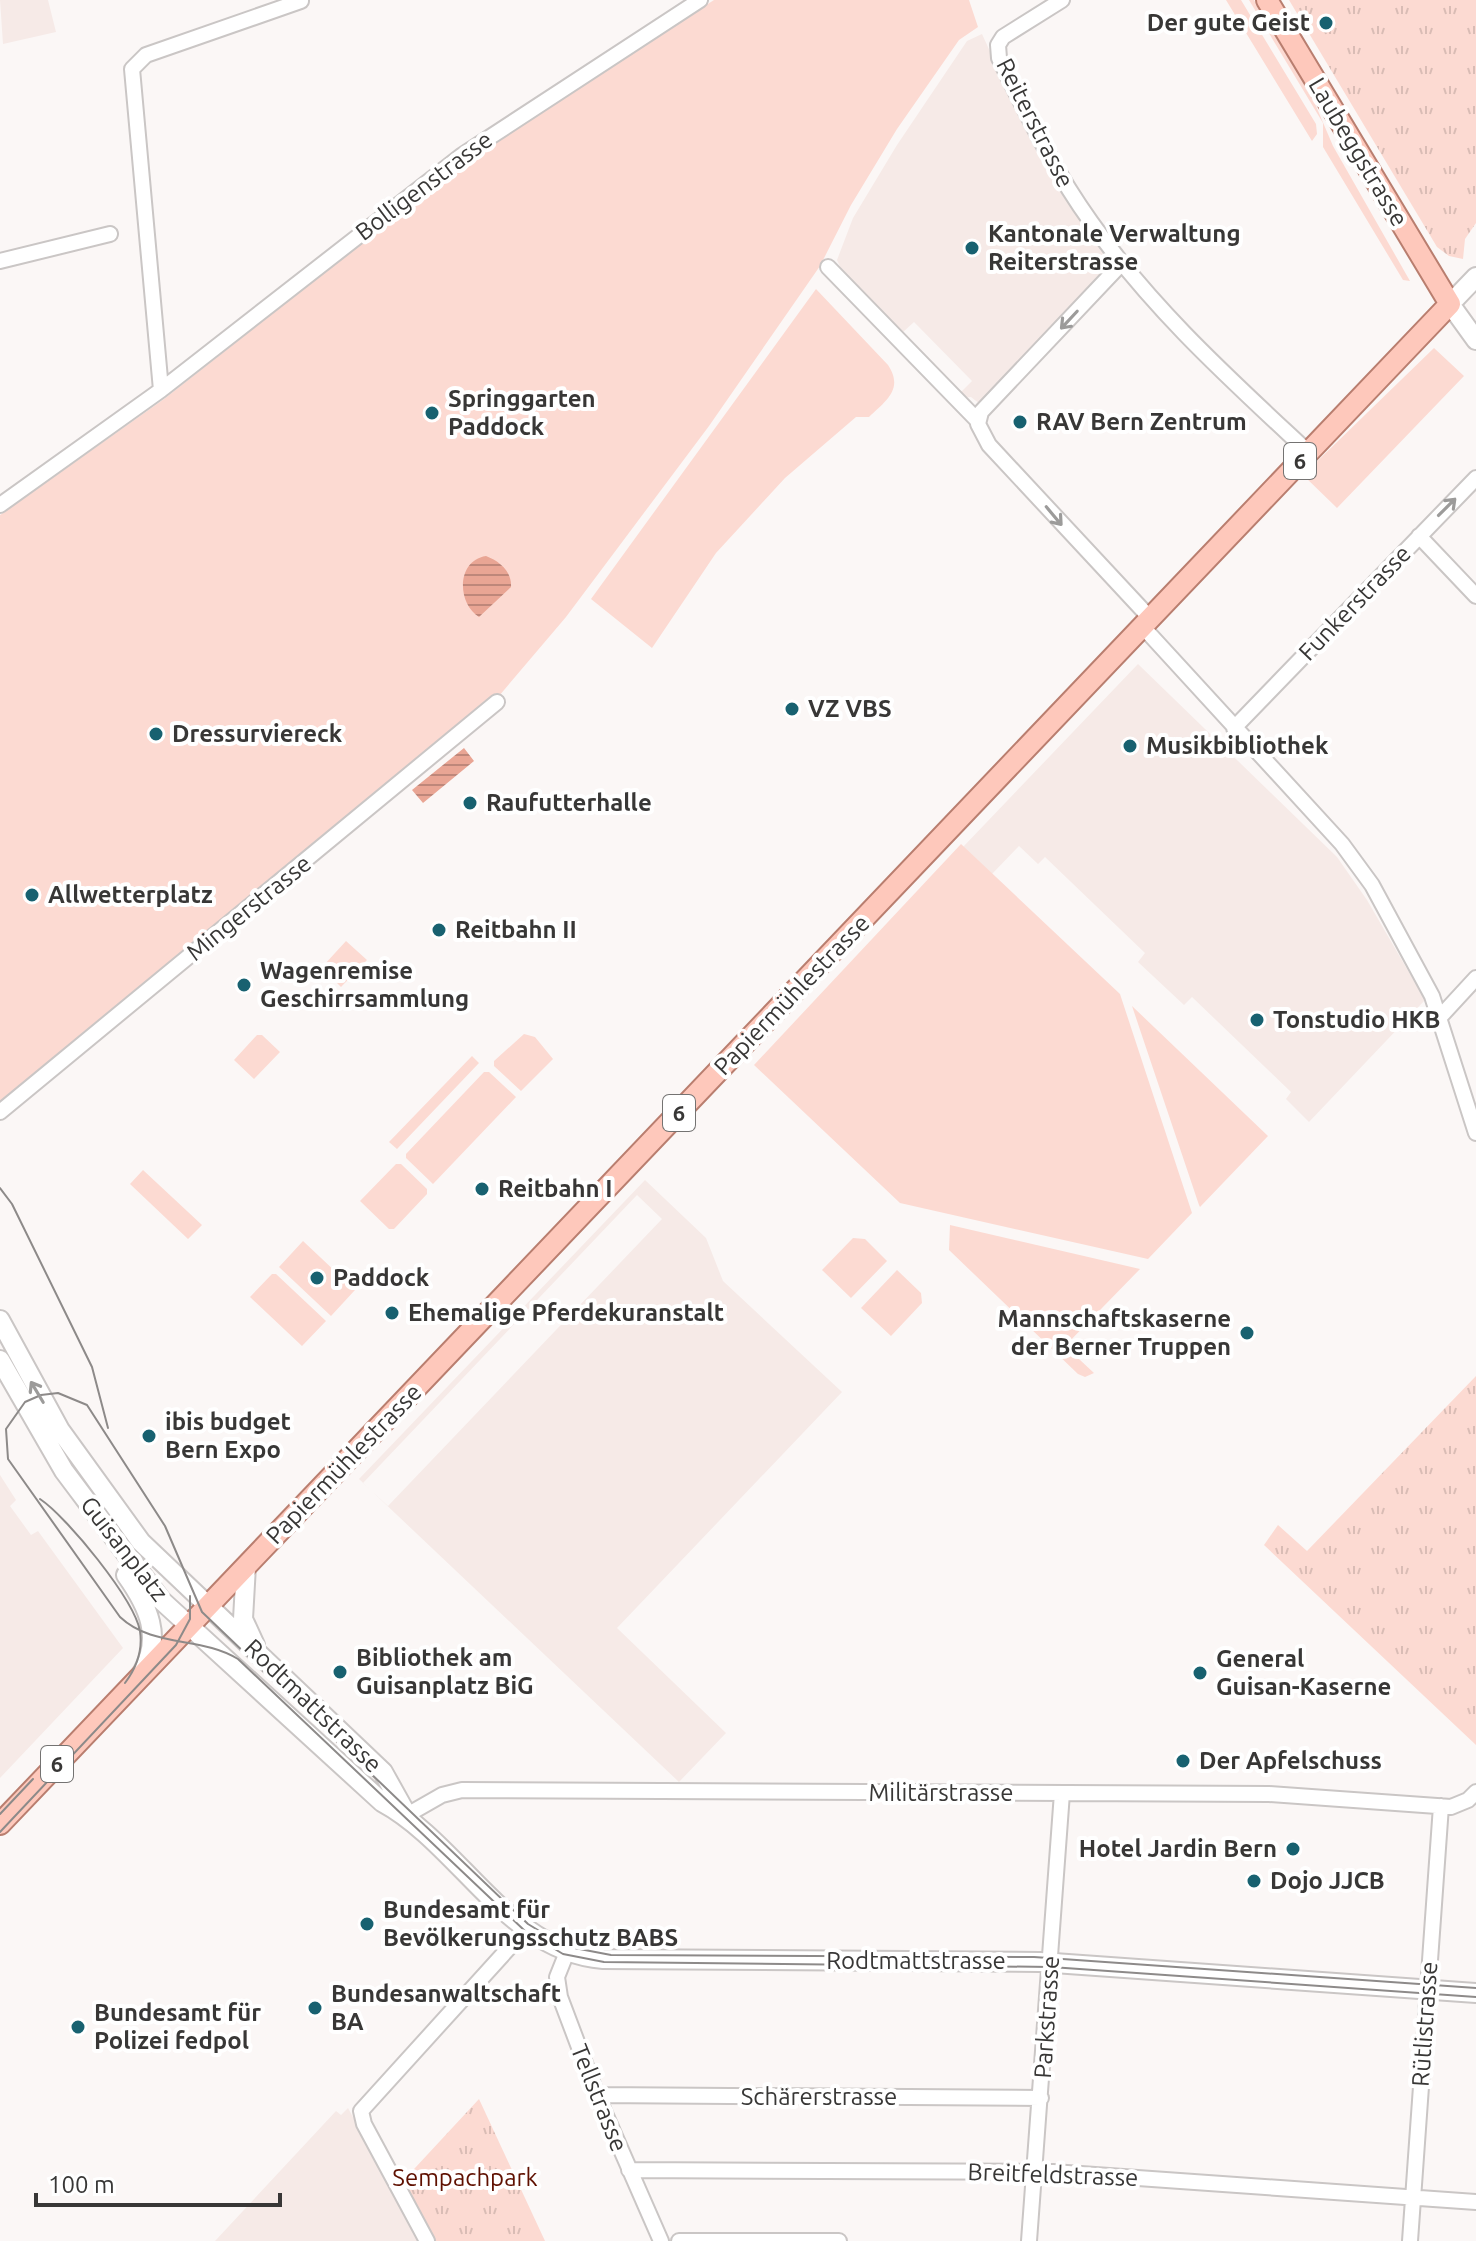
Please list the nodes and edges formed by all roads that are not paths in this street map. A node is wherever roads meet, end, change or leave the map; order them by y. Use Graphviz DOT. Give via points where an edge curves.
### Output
graph roads {
  1 [pos="700,0"];
  2 [pos="1062,0"];
  3 [pos="1267,0"];
  4 [pos="301,1"];
  5 [pos="110,234"];
  6 [pos="0,261"];
  7 [pos="1122,263"];
  8 [pos="828,267"];
  9 [pos="1476,277"];
  10 [pos="1450,304"];
  11 [pos="1476,340"];
  12 [pos="161,390"];
  13 [pos="978,421"];
  14 [pos="1308,452"];
  15 [pos="1476,478"];
  16 [pos="0,505"];
  17 [pos="1419,536"];
  18 [pos="1476,596"];
  19 [pos="1147,623"];
  20 [pos="497,702"];
  21 [pos="1234,728"];
  22 [pos="1476,978"];
  23 [pos="1440,1017"];
  24 [pos="0,1112"];
  25 [pos="1476,1133"];
  26 [pos="0,1320"];
  27 [pos="0,1360"];
  28 [pos="69,1466"];
  29 [pos="246,1566"];
  30 [pos="207,1606"];
  31 [pos="188,1626"];
  32 [pos="138,1679"];
  33 [pos="286,1679"];
  34 [pos="1476,1792"];
  35 [pos="1062,1793"];
  36 [pos="1441,1806"];
  37 [pos="407,1815"];
  38 [pos="0,1824"];
  39 [pos="527,1928"];
  40 [pos="567,1952"];
  41 [pos="1051,1963"];
  42 [pos="1427,1989"];
  43 [pos="1476,1993"];
  44 [pos="597,2095"];
  45 [pos="1041,2098"];
  46 [pos="629,2170"];
  47 [pos="1035,2172"];
  48 [pos="1413,2198"];
  49 [pos="1476,2202"];
  50 [pos="427,2241"];
  51 [pos="661,2241"];
  52 [pos="679,2241"];
  53 [pos="839,2241"];
  54 [pos="1029,2241"];
  55 [pos="1410,2241"];
  1 -- 12 [label="street, Bolligenstrasse" via="461,156"];
  2 -- 7 [label="street, Reiterstrasse" via="1003,37 998,54 1052,161"];
  3 -- 10 [label="main road, Laubeggstrasse"];
  4 -- 12 [label="street" via="146,55 132,69"];
  5 -- 6 [label="street"];
  7 -- 13 [label="street, one-way"];
  7 -- 14 [label="street, Reiterstrasse" via="1192,341"];
  8 -- 13 [label="street"];
  9 -- 10 [label="street"];
  10 -- 11 [label="street"];
  10 -- 14 [label="main road, Papiermühlestrasse / 6"];
  12 -- 16 [label="street, Bolligenstrasse"];
  13 -- 19 [label="street, one-way" via="989,445"];
  14 -- 19 [label="main road, Papiermühlestrasse / 6"];
  17 -- 15 [label="street, Funkerstrasse, one-way"];
  17 -- 18 [label="street"];
  17 -- 21 [label="street, Funkerstrasse"];
  19 -- 21 [label="street"];
  19 -- 29 [label="main road, Papiermühlestrasse / 6"];
  20 -- 24 [label="street, Mingerstrasse"];
  21 -- 23 [label="street" via="1359,864 1416,961"];
  22 -- 23 [label="street"];
  23 -- 25 [label="street"];
  28 -- 26 [label="street, one-way"];
  27 -- 28 [label="street"];
  28 -- 30 [label="street, Guisanplatz"];
  28 -- 31 [label="street, Guisanplatz" via="141,1577"];
  28 -- 32 [label="street" via="79,1508 148,1608 151,1651"];
  29 -- 30 [label="main road, Papiermühlestrasse / 6"];
  29 -- 33 [label="street" via="247,1632"];
  30 -- 31 [label="main road, Papiermühlestrasse / 6"];
  30 -- 33 [label="street, Rodtmattstrasse"];
  31 -- 32 [label="main road, Papiermühlestrasse / 6"];
  31 -- 37 [label="street, Rodtmattstrasse" via="382,1802"];
  32 -- 38 [label="main road, Papiermühlestrasse / 6"];
  33 -- 37 [label="street, Rodtmattstrasse" via="383,1772"];
  34 -- 36 [label="street, Militärstrasse" via="1460,1805"];
  35 -- 36 [label="street, Militärstrasse" via="1269,1794"];
  35 -- 37 [label="street, Militärstrasse" via="458,1790"];
  35 -- 41 [label="street, Parkstrasse"];
  36 -- 42 [label="street, Rütlistrasse"];
  37 -- 39 [label="street, Rodtmattstrasse"];
  39 -- 40 [label="street, Rodtmattstrasse"];
  39 -- 50 [label="street" via="361,2111"];
  40 -- 41 [label="street, Rodtmattstrasse" via="603,1959"];
  40 -- 44 [label="street, Tellstrasse" via="557,1977 560,1997"];
  41 -- 42 [label="street, Rodtmattstrasse"];
  41 -- 45 [label="street, Parkstrasse"];
  42 -- 43 [label="street, Rodtmattstrasse"];
  42 -- 48 [label="street, Rütlistrasse"];
  44 -- 45 [label="street, Schärerstrasse"];
  44 -- 46 [label="street, Tellstrasse"];
  45 -- 47 [label="street, Parkstrasse"];
  46 -- 47 [label="street, Breitfeldstrasse"];
  46 -- 51 [label="street, Tellstrasse"];
  47 -- 48 [label="street, Breitfeldstrasse"];
  47 -- 54 [label="street, Parkstrasse"];
  48 -- 49 [label="street, Breitfeldstrasse"];
  48 -- 55 [label="street, Rütlistrasse"];
  52 -- 53 [label="street"];
}
